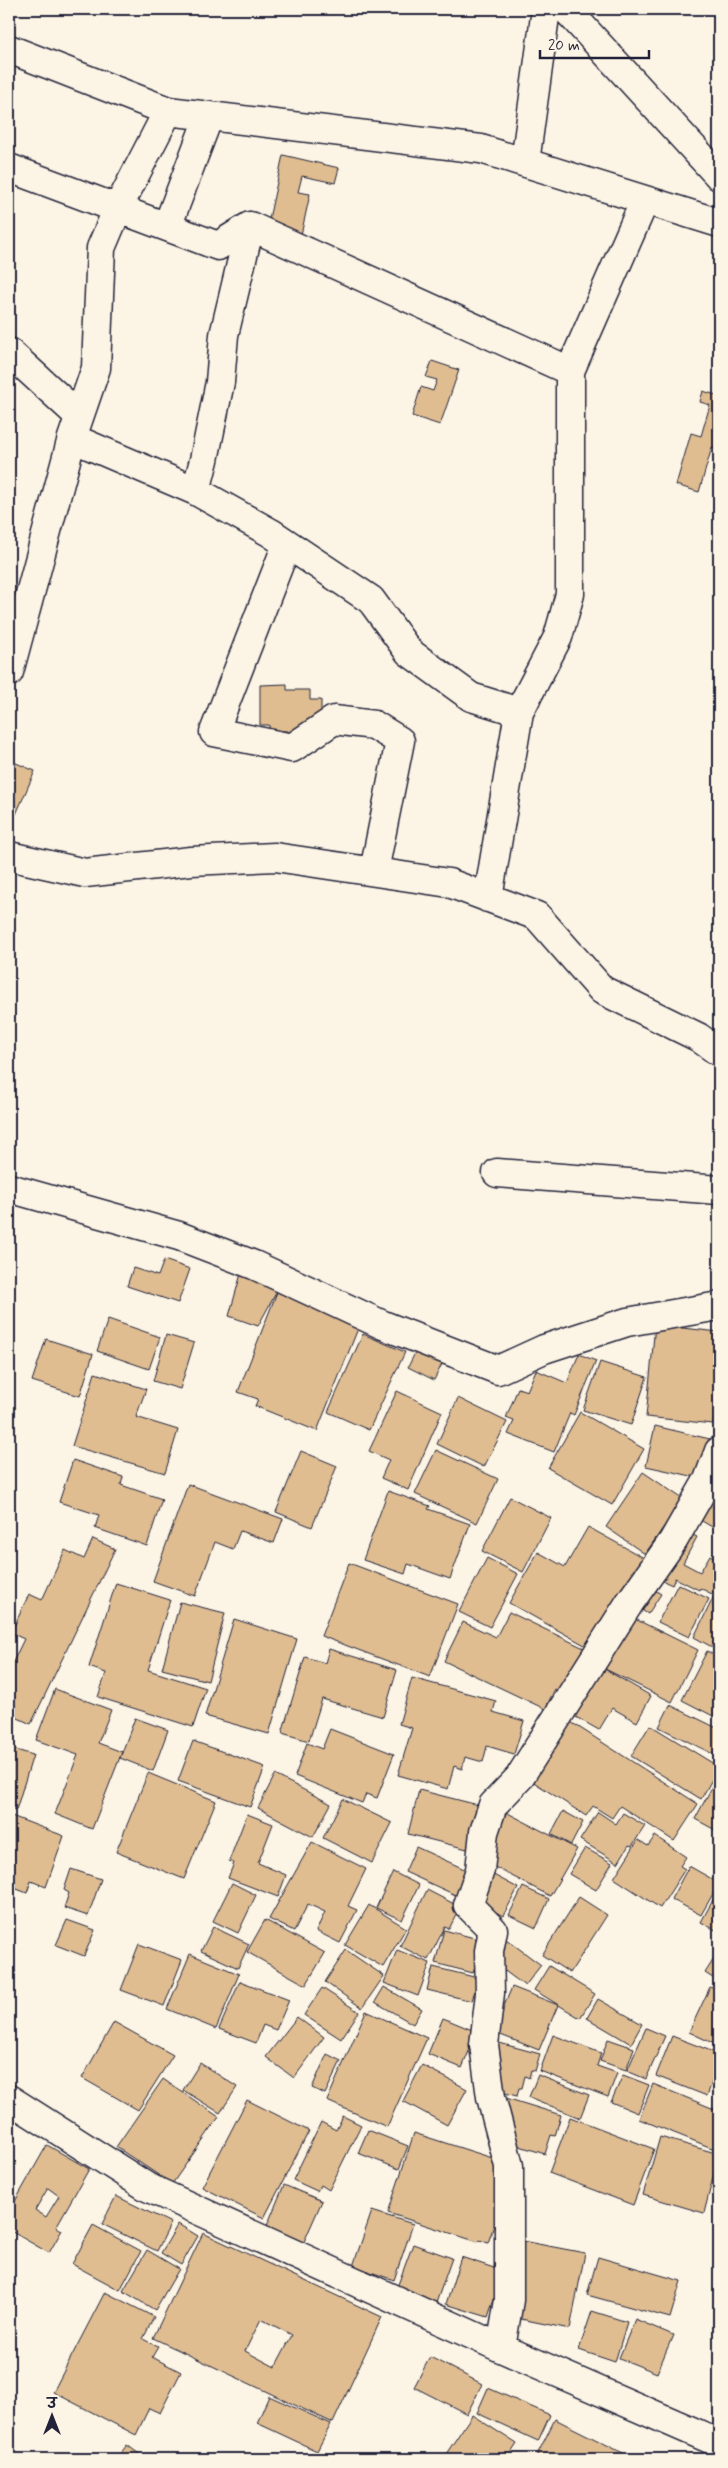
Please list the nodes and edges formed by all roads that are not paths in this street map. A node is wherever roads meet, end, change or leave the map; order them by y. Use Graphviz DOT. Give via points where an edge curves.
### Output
graph roads {
  1 [pos="546,9"];
  2 [pos="566,9"];
  3 [pos="9,49"];
  4 [pos="168,111"];
  5 [pos="209,116"];
  6 [pos="525,162"];
  7 [pos="9,168"];
  8 [pos="719,176"];
  9 [pos="645,200"];
  10 [pos="118,208"];
  11 [pos="719,223"];
  12 [pos="250,226"];
  13 [pos="167,227"];
  14 [pos="9,352"];
  15 [pos="570,371"];
  16 [pos="75,427"];
  17 [pos="196,490"];
  18 [pos="287,544"];
  19 [pos="9,672"];
  20 [pos="519,712"];
  21 [pos="9,856"];
  22 [pos="374,872"];
  23 [pos="488,898"];
  24 [pos="719,1052"];
  25 [pos="497,1173"];
  26 [pos="9,1188"];
  27 [pos="719,1190"];
  28 [pos="719,1306"];
  29 [pos="719,1451"];
  30 [pos="9,2099"];
  31 [pos="501,2348"];
  32 [pos="719,2443"];
  1 -- 6 [label="street"];
  2 -- 8 [label="street"];
  3 -- 4 [label="street"];
  4 -- 5 [label="street"];
  4 -- 10 [label="street"];
  5 -- 6 [label="street" via="481,148"];
  5 -- 13 [label="street"];
  6 -- 9 [label="street"];
  7 -- 10 [label="street"];
  9 -- 11 [label="street"];
  9 -- 15 [label="street"];
  10 -- 13 [label="street"];
  10 -- 16 [label="street" via="101,248 96,368"];
  12 -- 13 [label="street" via="218,246"];
  12 -- 15 [label="street"];
  12 -- 17 [label="street" via="224,335 220,382"];
  14 -- 16 [label="street"];
  15 -- 20 [label="street" via="570,594 558,637"];
  16 -- 17 [label="street"];
  16 -- 19 [label="street"];
  17 -- 18 [label="street"];
  18 -- 20 [label="street" via="371,600 409,652 471,697"];
  18 -- 22 [label="street" via="214,732 292,748 334,720 374,725 400,742"];
  20 -- 23 [label="street"];
  21 -- 22 [label="street" via="85,873 191,861 275,857"];
  22 -- 23 [label="street" via="448,883"];
  23 -- 24 [label="street" via="537,916 602,990 698,1037"];
  25 -- 27 [label="street"];
  26 -- 28 [label="street" via="179,1236 254,1265 383,1325 498,1370 544,1349 628,1322"];
  29 -- 31 [label="street" via="708,1480 673,1541 519,1778 493,1805 484,1832 480,1870 468,1905 493,1930 484,2045 491,2097 509,2166 509,2300"];
  30 -- 31 [label="street" via="147,2187"];
  31 -- 32 [label="street"];
}
